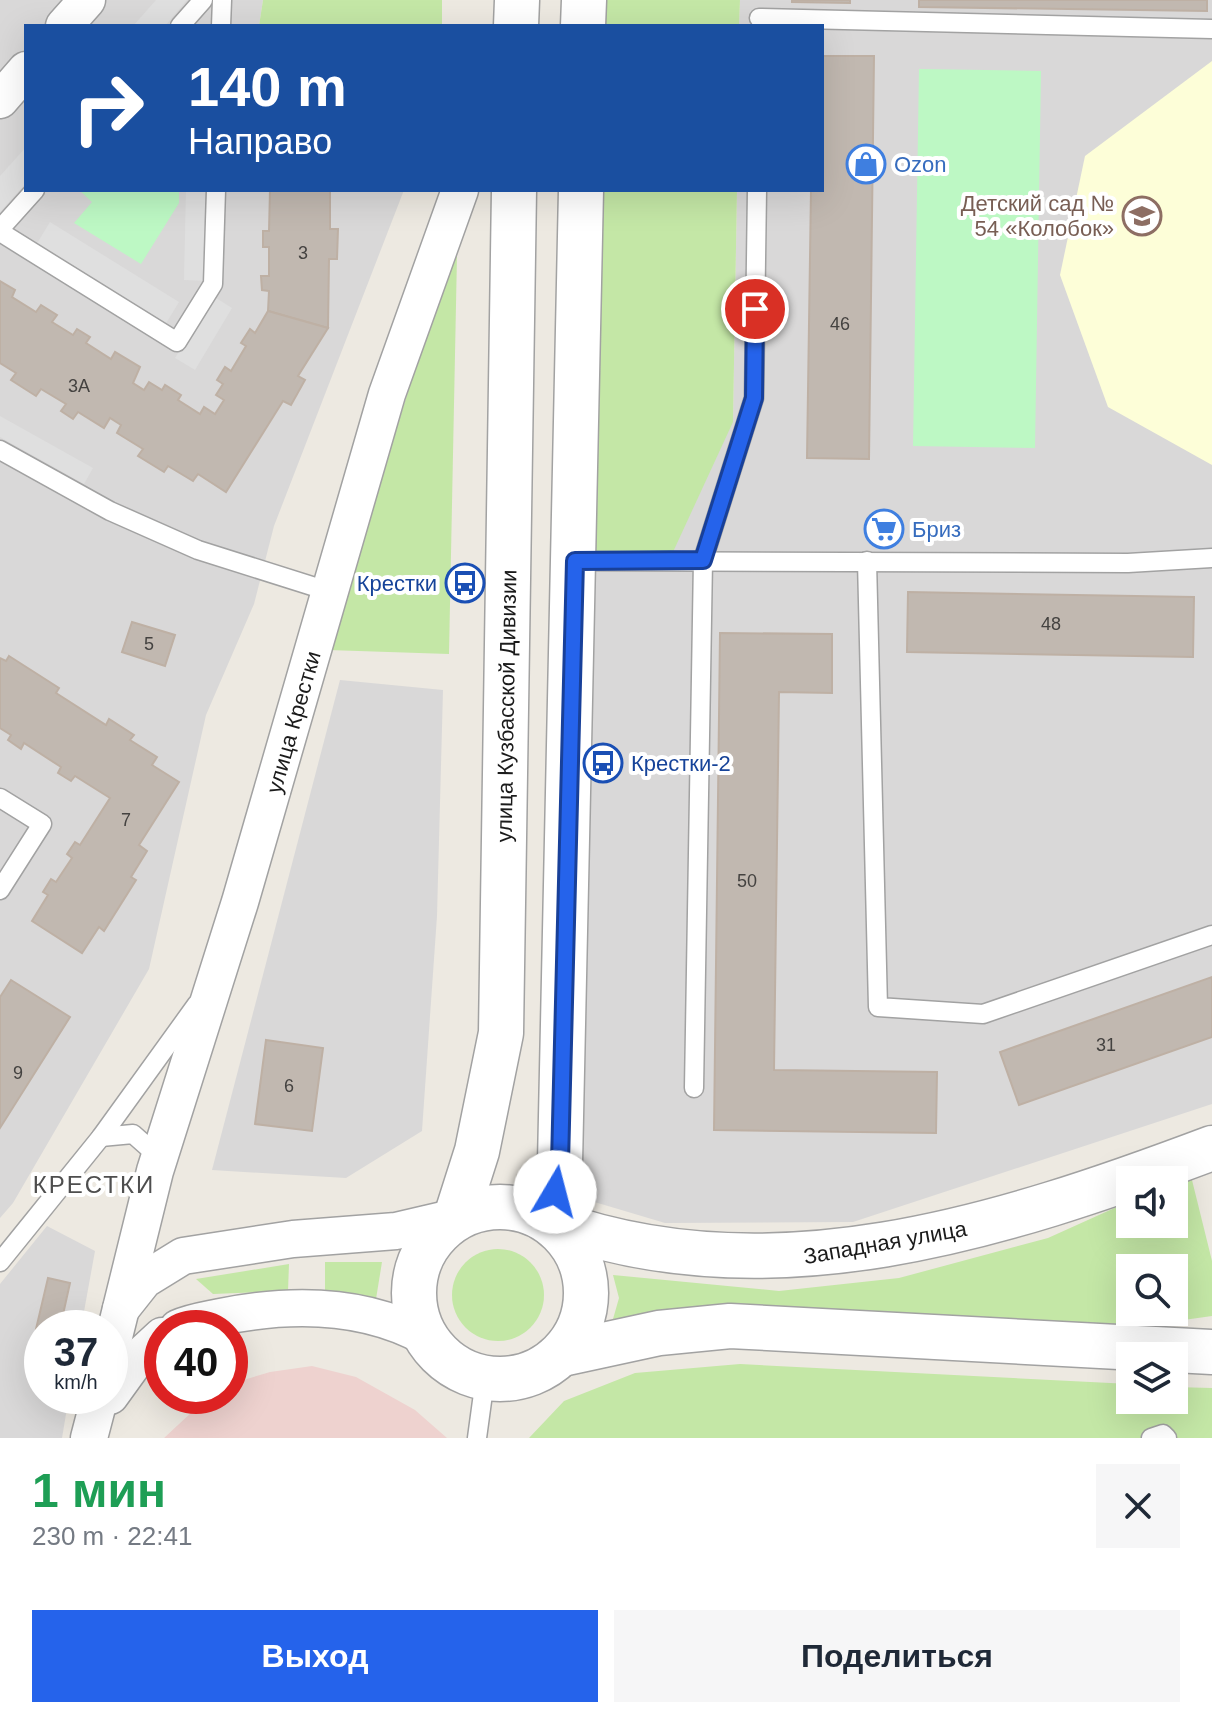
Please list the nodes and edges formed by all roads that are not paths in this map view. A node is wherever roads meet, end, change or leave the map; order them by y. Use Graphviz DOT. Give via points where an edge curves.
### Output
graph roads {
  1 [pos="87,0"];
  2 [pos="203,0"];
  3 [pos="222,0"];
  4 [pos="517,0"];
  5 [pos="584,0"];
  6 [pos="759,15"];
  7 [pos="66,24"];
  8 [pos="182,24"];
  9 [pos="221,24"];
  10 [pos="516,24"];
  11 [pos="583,24"];
  12 [pos="1212,29"];
  13 [pos="24,72"];
  14 [pos="0,100"];
  15 [pos="33,192"];
  16 [pos="216,192"];
  17 [pos="459,192"];
  18 [pos="514,192"];
  19 [pos="581,192"];
  20 [pos="757,192"];
  21 [pos="0,231"];
  22 [pos="0,450"];
  23 [pos="1212,558"];
  24 [pos="703,560"];
  25 [pos="575,561"];
  26 [pos="867,561"];
  27 [pos="331,592"];
  28 [pos="0,798"];
  29 [pos="0,890"];
  30 [pos="1212,935"];
  31 [pos="217,976"];
  32 [pos="694,1088"];
  33 [pos="101,1137"];
  34 [pos="159,1157"];
  35 [pos="1209,1158"];
  36 [pos="456,1217"];
  37 [pos="549,1221"];
  38 [pos="0,1262"];
  39 [pos="139,1269"];
  40 [pos="121,1310"];
  41 [pos="162,1310"];
  42 [pos="248,1315"];
  43 [pos="427,1338"];
  44 [pos="1212,1352"];
  45 [pos="144,1354"];
  46 [pos="562,1354"];
  47 [pos="128,1371"];
  48 [pos="485,1379"];
  49 [pos="477,1438"];
  50 [pos="1151,1438"];
  51 [pos="1167,1438"];
  1 -- 7 [label="street"];
  2 -- 8 [label="lane"];
  3 -- 9 [label="lane"];
  4 -- 10 [label="street"];
  5 -- 11 [label="street"];
  6 -- 12 [label="lane"];
  13 -- 14 [label="street"];
  15 -- 21 [label="lane"];
  16 -- 21 [label="lane" via="213,284 177,342"];
  17 -- 27 [label="street, улица Крестки" via="387,394"];
  18 -- 36 [label="street, улица Кузбасской Дивизии" via="501,1033 477,1151"];
  19 -- 25 [label="street"];
  20 -- 24 [label="lane" via="754,398"];
  22 -- 27 [label="lane" via="110,511 198,550"];
  23 -- 26 [label="lane" via="1128,563"];
  24 -- 25 [label="lane"];
  24 -- 26 [label="lane"];
  24 -- 32 [label="lane"];
  25 -- 37 [label="street" via="560,1163"];
  26 -- 30 [label="lane" via="878,1007 983,1014"];
  27 -- 31 [label="street, улица Крестки"];
  28 -- 29 [label="lane" via="42,824"];
  31 -- 33 [label="lane"];
  31 -- 34 [label="street, улица Крестки"];
  33 -- 34 [label="lane" via="133,1134"];
  33 -- 38 [label="lane"];
  34 -- 39 [label="street, улица Крестки"];
  35 -- 37 [label="street, Западная улица" via="964,1229 792,1257 664,1252"];
  36 -- 37 [label="street" via="489,1206 524,1209"];
  36 -- 39 [label="street" via="396,1231 293,1239 183,1256"];
  36 -- 43 [label="street" via="430,1241 415,1273 413,1302"];
  37 -- 46 [label="street" via="566,1235 585,1275 586,1304 578,1331"];
  39 -- 40 [label="street, улица Крестки"];
  39 -- 41 [label="street"];
  42 -- 43 [label="street" via="292,1306 363,1316"];
  43 -- 48 [label="street" via="458,1369"];
  44 -- 46 [label="street" via="730,1326 659,1333"];
  45 -- 47 [label="street"];
  46 -- 48 [label="street" via="539,1370 512,1379"];
  48 -- 49 [label="lane"];
  50 -- 51 [label="lane"];
}
